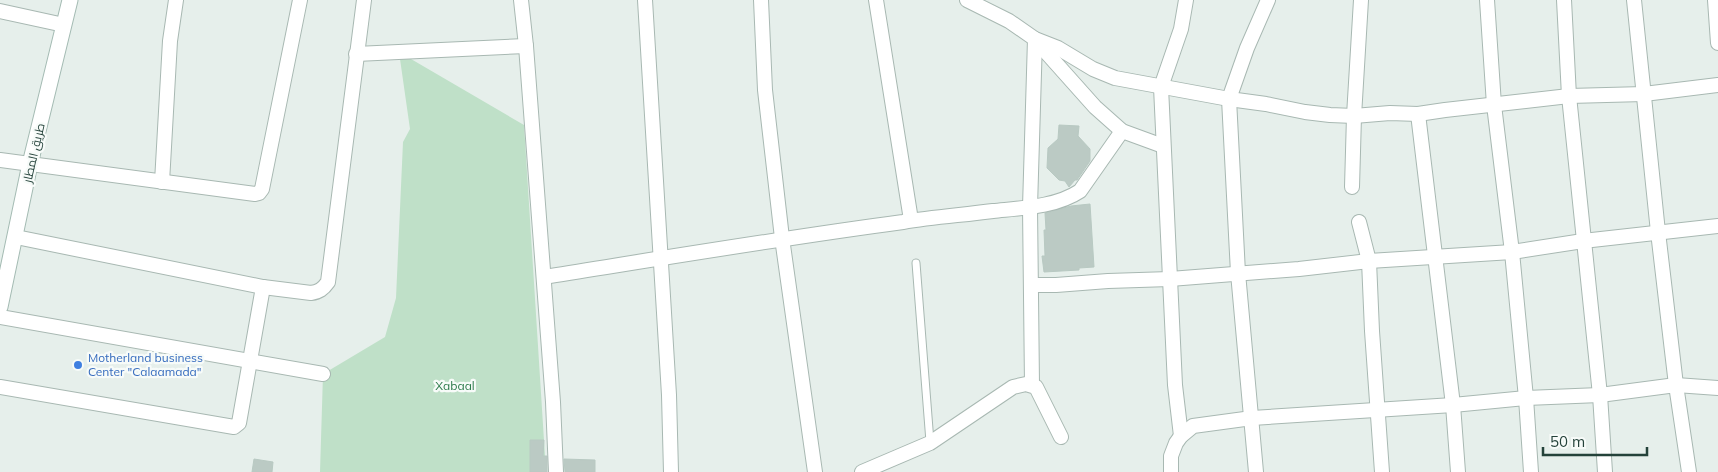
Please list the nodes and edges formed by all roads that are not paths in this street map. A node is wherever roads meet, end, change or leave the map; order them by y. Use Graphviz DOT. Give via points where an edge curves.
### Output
graph roads {
  1 [pos="70,0"];
  2 [pos="176,0"];
  3 [pos="300,0"];
  4 [pos="364,0"];
  5 [pos="521,0"];
  6 [pos="645,0"];
  7 [pos="760,0"];
  8 [pos="876,0"];
  9 [pos="967,0"];
  10 [pos="1186,0"];
  11 [pos="1268,0"];
  12 [pos="1361,0"];
  13 [pos="1487,0"];
  14 [pos="1564,0"];
  15 [pos="1634,0"];
  16 [pos="1715,0"];
  17 [pos="0,11"];
  18 [pos="64,25"];
  19 [pos="1035,39"];
  20 [pos="1718,43"];
  21 [pos="526,46"];
  22 [pos="356,54"];
  23 [pos="1718,85"];
  24 [pos="1161,87"];
  25 [pos="1644,94"];
  26 [pos="1569,96"];
  27 [pos="1229,99"];
  28 [pos="1494,105"];
  29 [pos="1418,114"];
  30 [pos="1354,116"];
  31 [pos="1122,131"];
  32 [pos="1163,146"];
  33 [pos="0,160"];
  34 [pos="30,164"];
  35 [pos="162,182"];
  36 [pos="1352,187"];
  37 [pos="1030,207"];
  38 [pos="910,220"];
  39 [pos="1359,222"];
  40 [pos="1718,226"];
  41 [pos="1658,232"];
  42 [pos="16,237"];
  43 [pos="782,238"];
  44 [pos="1584,241"];
  45 [pos="1512,252"];
  46 [pos="661,258"];
  47 [pos="1435,258"];
  48 [pos="1369,261"];
  49 [pos="916,263"];
  50 [pos="1238,273"];
  51 [pos="544,277"];
  52 [pos="1170,279"];
  53 [pos="1030,285"];
  54 [pos="263,287"];
  55 [pos="0,307"];
  56 [pos="0,317"];
  57 [pos="250,362"];
  58 [pos="323,374"];
  59 [pos="1032,385"];
  60 [pos="1676,385"];
  61 [pos="0,387"];
  62 [pos="1718,388"];
  63 [pos="1600,395"];
  64 [pos="1526,398"];
  65 [pos="1453,405"];
  66 [pos="1377,409"];
  67 [pos="1252,418"];
  68 [pos="1061,436"];
  69 [pos="1181,436"];
  70 [pos="930,443"];
  71 [pos="556,472"];
  72 [pos="671,472"];
  73 [pos="815,472"];
  74 [pos="862,472"];
  75 [pos="1171,472"];
  76 [pos="1256,472"];
  77 [pos="1382,472"];
  78 [pos="1458,472"];
  79 [pos="1531,472"];
  80 [pos="1605,472"];
  81 [pos="1690,472"];
  1 -- 18 [label="main road, طريق المطار"];
  2 -- 35 [label="street" via="170,41"];
  3 -- 35 [label="street" via="259,193"];
  4 -- 22 [label="street"];
  5 -- 21 [label="street"];
  6 -- 46 [label="street"];
  7 -- 43 [label="street" via="765,90"];
  8 -- 38 [label="street"];
  9 -- 19 [label="street" via="1009,21"];
  10 -- 24 [label="street" via="1181,29"];
  11 -- 27 [label="street"];
  12 -- 30 [label="street"];
  13 -- 28 [label="street"];
  14 -- 26 [label="street"];
  15 -- 25 [label="street"];
  16 -- 20 [label="street"];
  17 -- 18 [label="street"];
  18 -- 34 [label="main road, طريق المطار"];
  19 -- 24 [label="street" via="1058,48 1093,70"];
  19 -- 31 [label="street" via="1094,107"];
  19 -- 37 [label="street"];
  21 -- 22 [label="street"];
  21 -- 51 [label="street"];
  22 -- 54 [label="street" via="328,282 318,292 311,293"];
  23 -- 25 [label="street"];
  24 -- 27 [label="street"];
  24 -- 32 [label="street"];
  25 -- 26 [label="street"];
  25 -- 41 [label="street"];
  26 -- 28 [label="street"];
  26 -- 44 [label="street"];
  27 -- 30 [label="street" via="1305,112"];
  27 -- 50 [label="street"];
  28 -- 29 [label="street"];
  28 -- 45 [label="street"];
  29 -- 30 [label="street"];
  29 -- 47 [label="street"];
  30 -- 36 [label="street"];
  31 -- 32 [label="street"];
  31 -- 37 [label="street" via="1080,190 1070,197"];
  32 -- 52 [label="street"];
  33 -- 34 [label="street"];
  34 -- 35 [label="street"];
  34 -- 42 [label="main road, طريق المطار"];
  37 -- 38 [label="street"];
  37 -- 53 [label="street"];
  38 -- 43 [label="street"];
  39 -- 48 [label="street"];
  40 -- 41 [label="street"];
  41 -- 44 [label="street"];
  41 -- 60 [label="street"];
  42 -- 54 [label="street"];
  42 -- 55 [label="main road, طريق المطار"];
  43 -- 46 [label="street"];
  43 -- 73 [label="street"];
  44 -- 45 [label="street"];
  44 -- 63 [label="street"];
  45 -- 47 [label="street"];
  45 -- 64 [label="street"];
  46 -- 51 [label="street"];
  46 -- 72 [label="street"];
  47 -- 48 [label="street"];
  47 -- 65 [label="street"];
  48 -- 50 [label="street"];
  48 -- 66 [label="street"];
  49 -- 70 [label="lane"];
  50 -- 52 [label="street"];
  50 -- 67 [label="street"];
  51 -- 71 [label="street"];
  52 -- 53 [label="street"];
  52 -- 69 [label="street"];
  53 -- 59 [label="street"];
  54 -- 57 [label="street"];
  56 -- 57 [label="street"];
  57 -- 58 [label="street"];
  57 -- 61 [label="street" via="239,423 234,427"];
  59 -- 68 [label="street"];
  59 -- 70 [label="street" via="1013,388"];
  60 -- 62 [label="street"];
  60 -- 63 [label="street"];
  60 -- 81 [label="street"];
  63 -- 64 [label="street"];
  63 -- 80 [label="street"];
  64 -- 65 [label="street"];
  64 -- 79 [label="street"];
  65 -- 66 [label="street"];
  65 -- 78 [label="street"];
  66 -- 67 [label="street"];
  66 -- 77 [label="street"];
  67 -- 69 [label="street" via="1193,426"];
  67 -- 76 [label="street"];
  69 -- 75 [label="street" via="1170,456"];
  70 -- 74 [label="street"];
}
